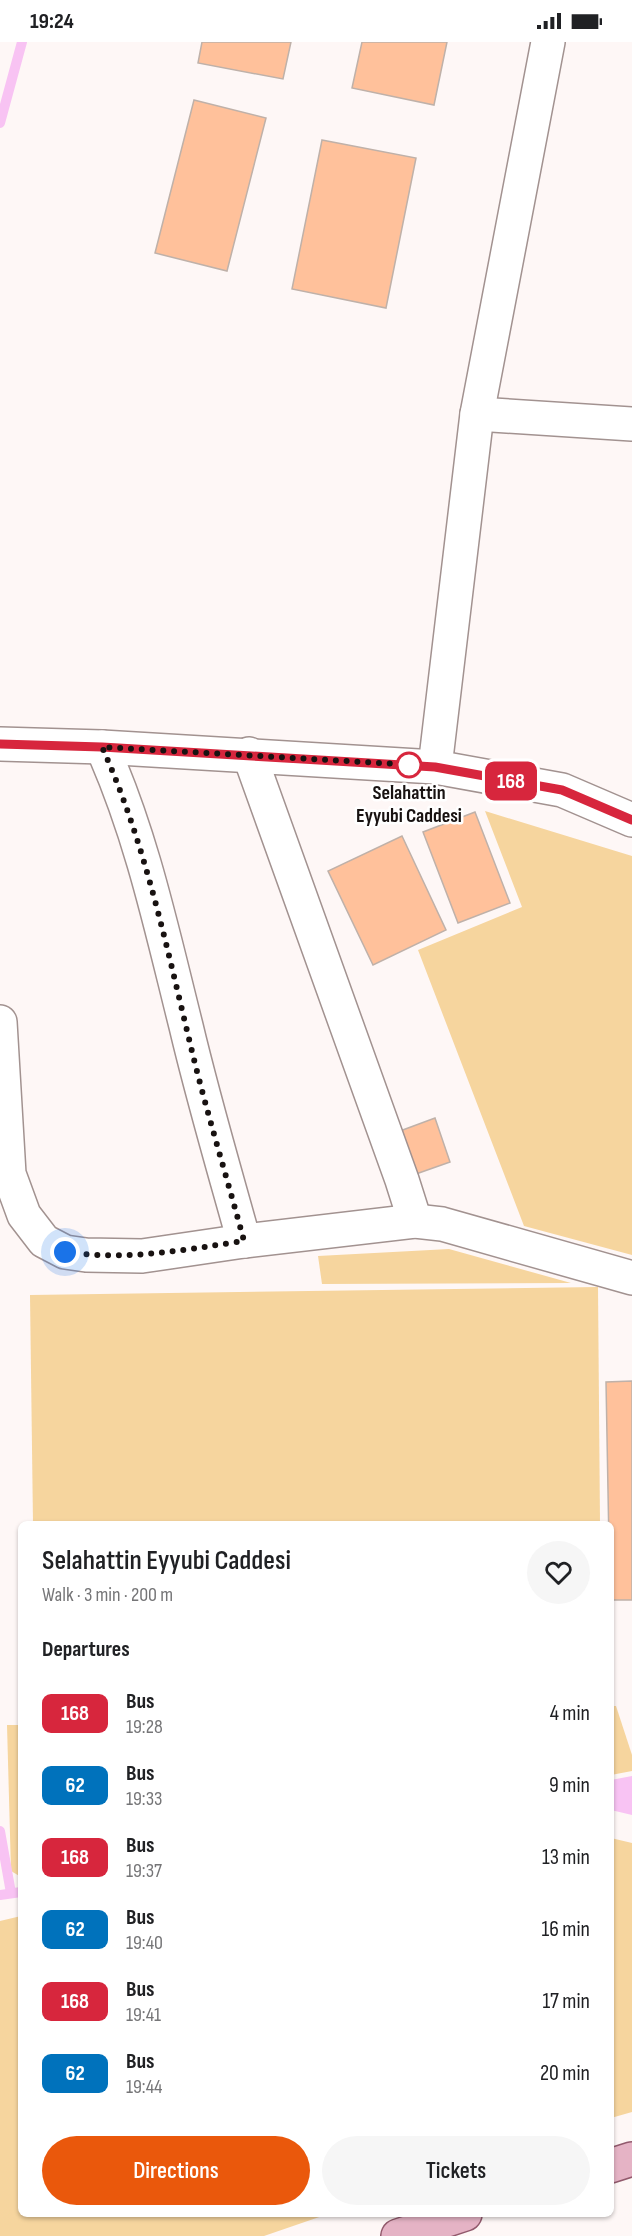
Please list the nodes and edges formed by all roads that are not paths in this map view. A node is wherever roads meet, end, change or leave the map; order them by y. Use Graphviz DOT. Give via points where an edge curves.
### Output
graph roads {
  1 [pos="548,42"];
  2 [pos="477,414"];
  3 [pos="632,424"];
  4 [pos="0,744"];
  5 [pos="102,747"];
  6 [pos="249,754"];
  7 [pos="435,767"];
  8 [pos="632,820"];
  9 [pos="0,1022"];
  10 [pos="415,1221"];
  11 [pos="244,1241"];
  12 [pos="632,1278"];
  13 [pos="632,2159"];
  14 [pos="614,2165"];
  15 [pos="456,2217"];
  16 [pos="398,2236"];
  1 -- 2 [label="street"];
  2 -- 3 [label="street"];
  2 -- 7 [label="street"];
  4 -- 5 [label="street"];
  5 -- 6 [label="street"];
  5 -- 11 [label="street" via="122,790 153,894"];
  6 -- 7 [label="street"];
  6 -- 10 [label="street"];
  7 -- 8 [label="street" via="562,790"];
  9 -- 11 [label="street" via="9,1174 24,1215 44,1241 65,1252 142,1256"];
  10 -- 11 [label="street"];
  10 -- 12 [label="street" via="442,1224"];
  13 -- 14 [label="main road"];
  15 -- 16 [label="main road"];
}
